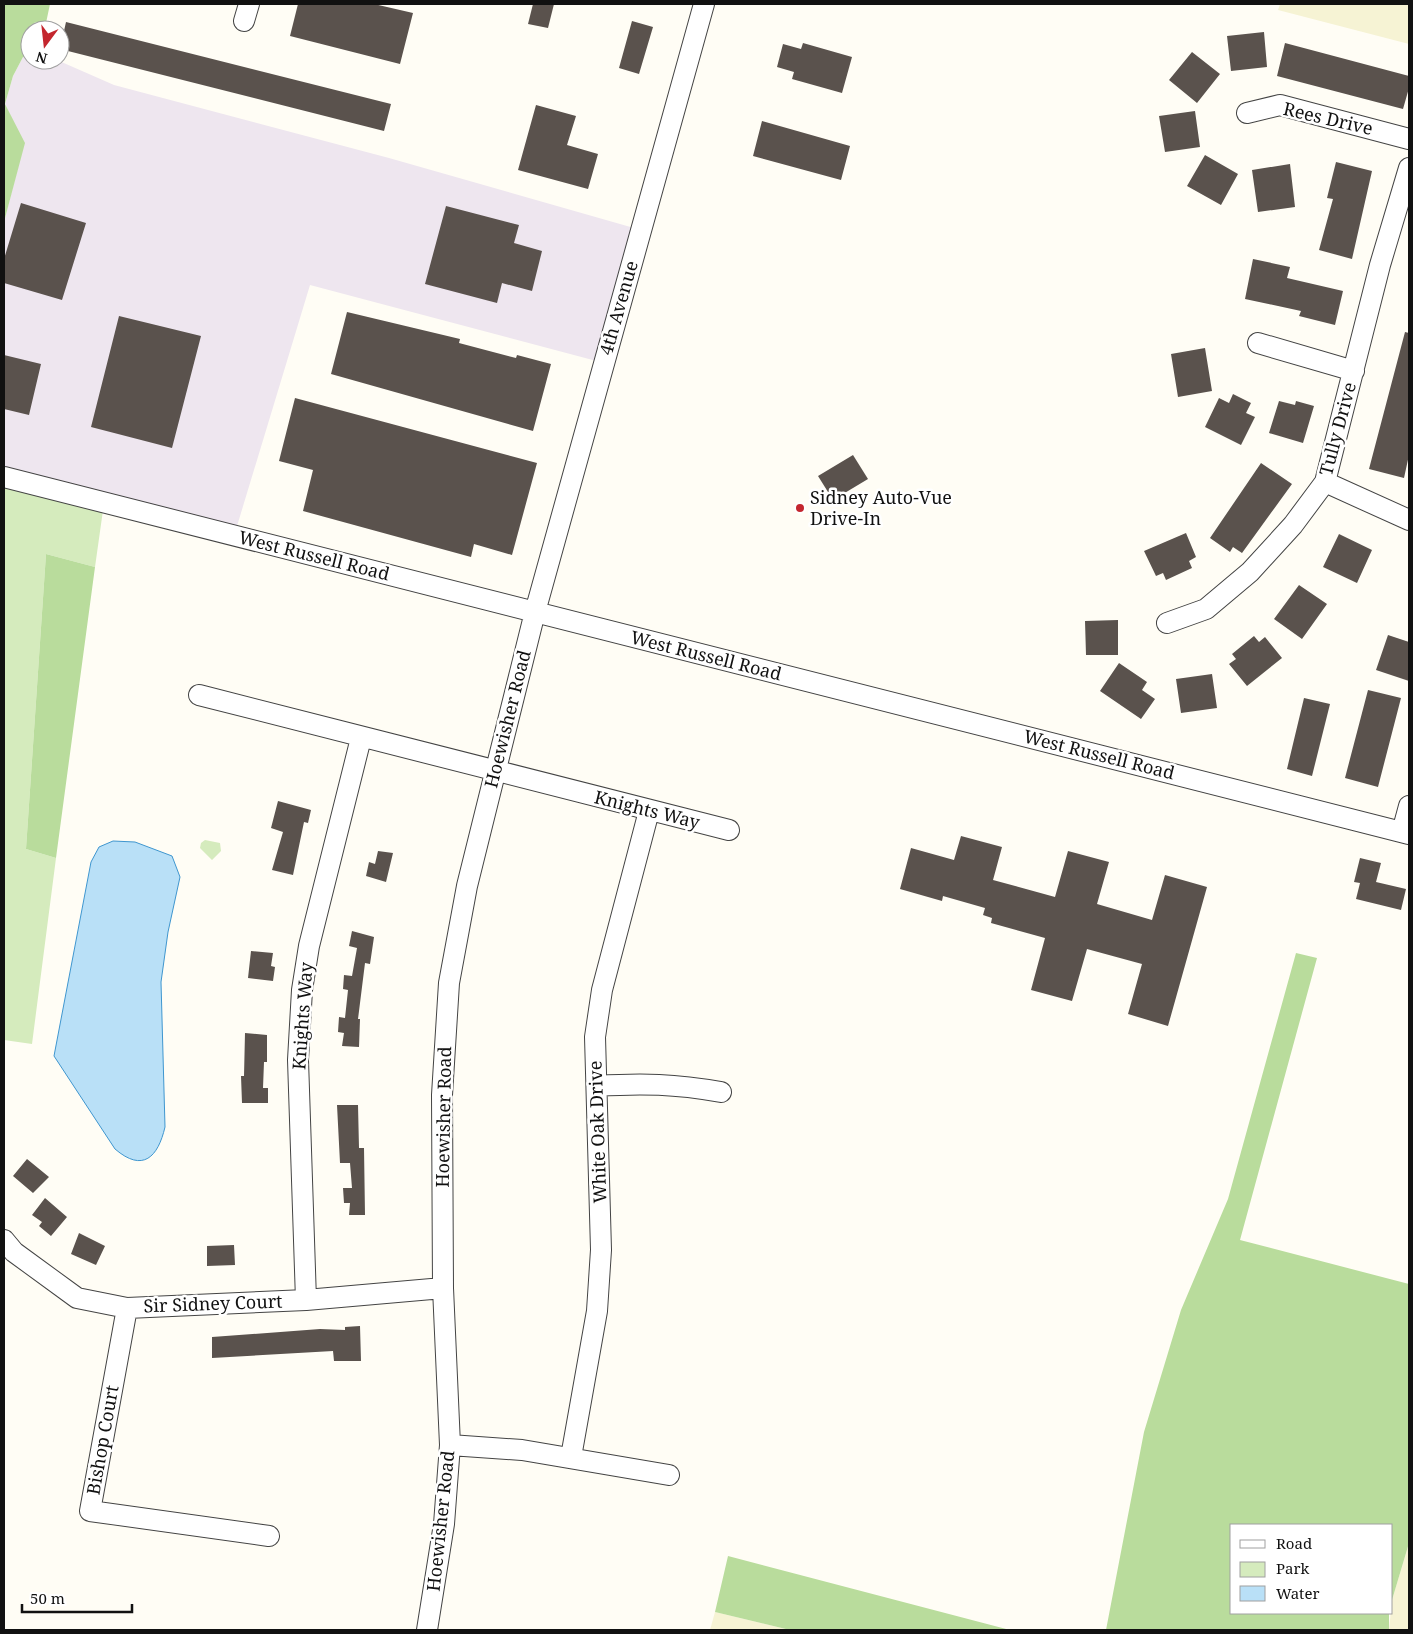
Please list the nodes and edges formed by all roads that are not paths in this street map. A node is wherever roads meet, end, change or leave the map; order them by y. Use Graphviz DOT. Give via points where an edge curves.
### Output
graph roads {
  1 [pos="704,4"];
  2 [pos="1247,113"];
  3 [pos="1409,139"];
  4 [pos="1409,168"];
  5 [pos="1258,343"];
  6 [pos="1354,371"];
  7 [pos="4,477"];
  8 [pos="1325,482"];
  9 [pos="1409,520"];
  10 [pos="535,612"];
  11 [pos="1167,623"];
  12 [pos="199,695"];
  13 [pos="361,738"];
  14 [pos="495,771"];
  15 [pos="1409,806"];
  16 [pos="649,811"];
  17 [pos="729,830"];
  18 [pos="1406,833"];
  19 [pos="597,1086"];
  20 [pos="721,1092"];
  21 [pos="4,1240"];
  22 [pos="443,1288"];
  23 [pos="306,1300"];
  24 [pos="127,1308"];
  25 [pos="450,1444"];
  26 [pos="571,1457"];
  27 [pos="669,1476"];
  28 [pos="269,1536"];
  29 [pos="427,1630"];
  1 -- 10 [label="street, 4th Avenue"];
  2 -- 3 [label="street, Rees Drive" via="1280,105"];
  4 -- 6 [label="street, Tully Drive" via="1380,265"];
  5 -- 6 [label="street"];
  6 -- 8 [label="street, Tully Drive"];
  7 -- 10 [label="street, West Russell Road"];
  8 -- 9 [label="street"];
  8 -- 11 [label="street, Tully Drive" via="1293,525 1250,572 1206,609"];
  10 -- 14 [label="street, Hoewisher Road"];
  10 -- 18 [label="street, West Russell Road"];
  12 -- 13 [label="street, Knights Way"];
  13 -- 14 [label="street, Knights Way"];
  13 -- 23 [label="street, Knights Way" via="309,946 302,990 298,1060"];
  14 -- 16 [label="street, Knights Way"];
  14 -- 22 [label="street, Hoewisher Road" via="467,886 449,982 442,1095"];
  15 -- 18 [label="street"];
  16 -- 17 [label="street, Knights Way"];
  16 -- 19 [label="street, White Oak Drive" via="602,990 595,1037"];
  19 -- 20 [label="street" via="675,1084"];
  19 -- 26 [label="street, White Oak Drive" via="601,1196 597,1302"];
  21 -- 24 [label="street, Sir Sidney Court" via="14,1252 77,1298"];
  22 -- 23 [label="street, Sir Sidney Court"];
  22 -- 25 [label="street, Hoewisher Road"];
  23 -- 24 [label="street, Sir Sidney Court"];
  24 -- 28 [label="street, Bishop Court" via="90,1511"];
  25 -- 26 [label="street"];
  25 -- 29 [label="street, Hoewisher Road" via="444,1524"];
  26 -- 27 [label="street"];
}
